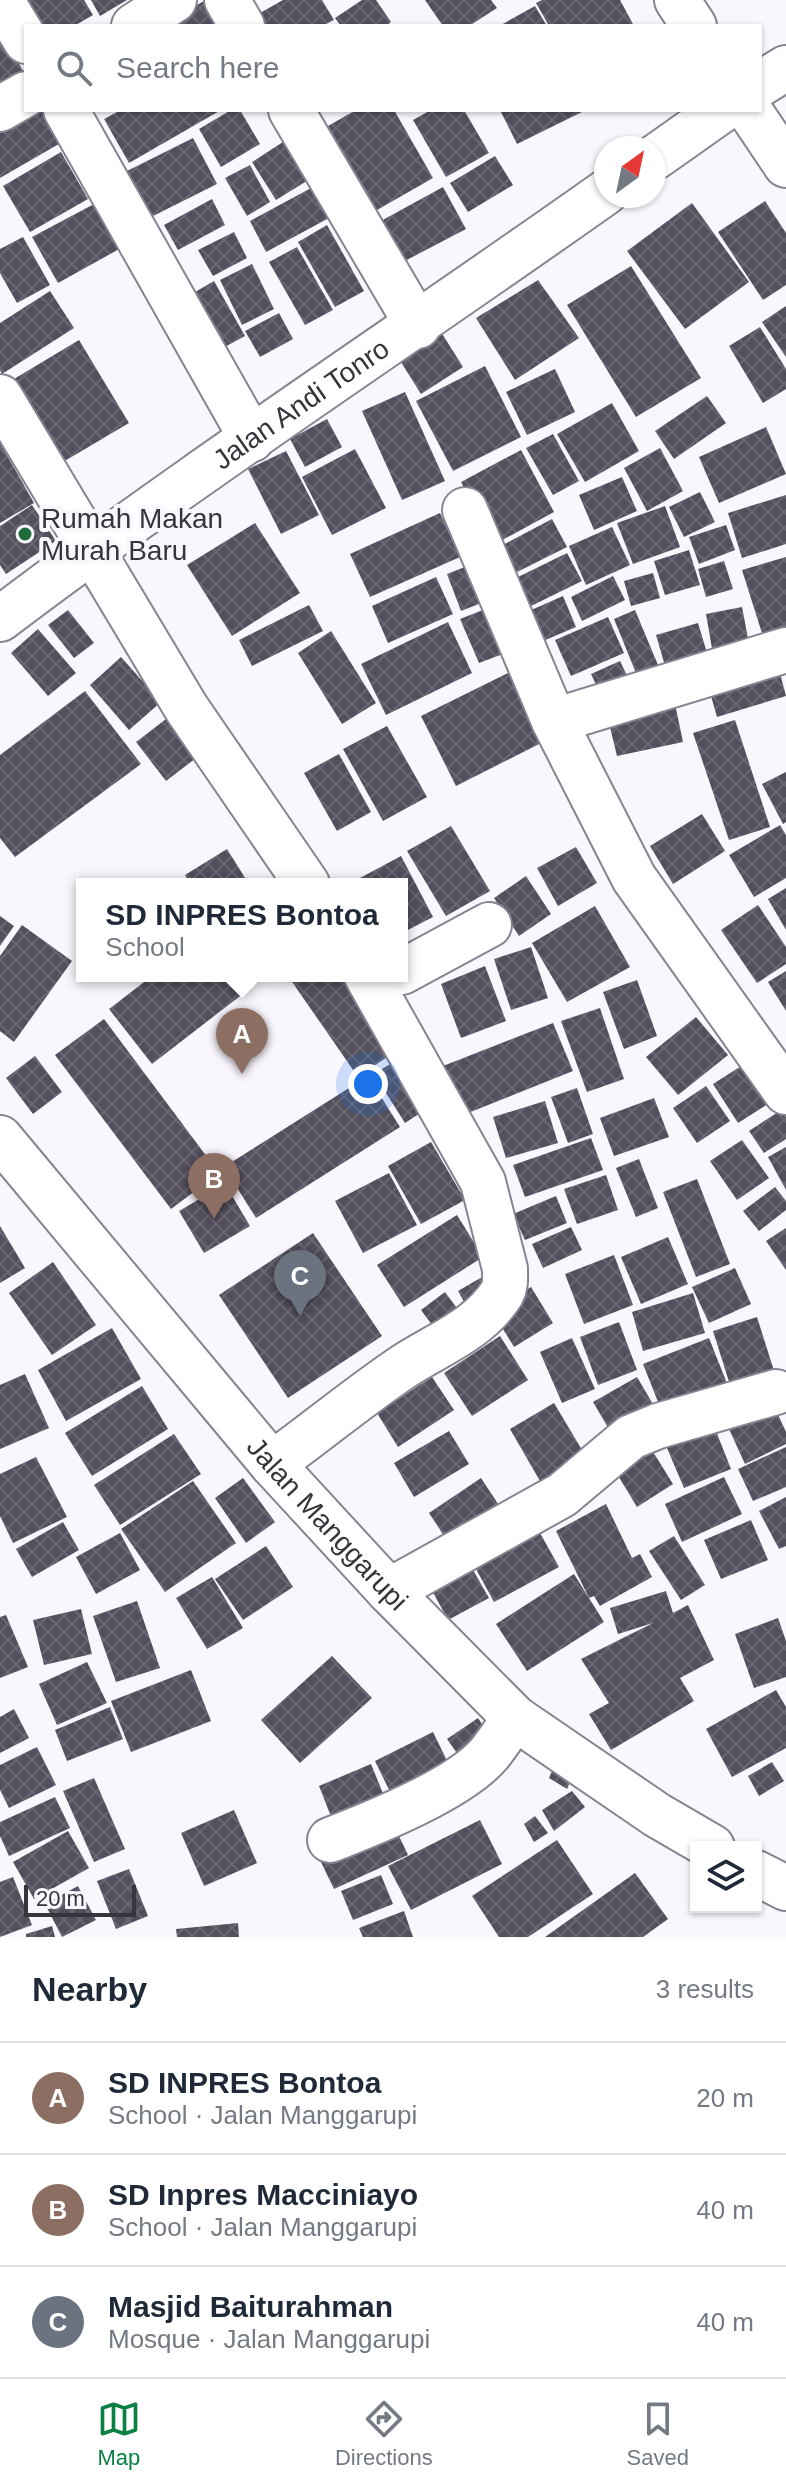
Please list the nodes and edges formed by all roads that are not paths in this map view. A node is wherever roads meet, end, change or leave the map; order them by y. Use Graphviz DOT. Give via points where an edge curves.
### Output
graph roads {
  1 [pos="1,0"];
  2 [pos="174,0"];
  3 [pos="227,0"];
  4 [pos="677,0"];
  5 [pos="137,24"];
  6 [pos="241,24"];
  7 [pos="693,24"];
  8 [pos="24,38"];
  9 [pos="786,68"];
  10 [pos="762,83"];
  11 [pos="24,95"];
  12 [pos="0,109"];
  13 [pos="67,112"];
  14 [pos="292,112"];
  15 [pos="719,112"];
  16 [pos="750,112"];
  17 [pos="666,150"];
  18 [pos="786,165"];
  19 [pos="594,201"];
  20 [pos="418,326"];
  21 [pos="0,397"];
  22 [pos="252,439"];
  23 [pos="465,510"];
  24 [pos="91,551"];
  25 [pos="0,619"];
  26 [pos="786,650"];
  27 [pos="554,721"];
  28 [pos="303,878"];
  29 [pos="489,925"];
  30 [pos="408,966"];
  31 [pos="386,982"];
  32 [pos="786,1092"];
  33 [pos="0,1138"];
  34 [pos="776,1392"];
  35 [pos="272,1464"];
  36 [pos="389,1591"];
  37 [pos="515,1718"];
  38 [pos="330,1840"];
  39 [pos="702,1841"];
  40 [pos="762,1876"];
  41 [pos="786,1888"];
  1 -- 8 [label="street"];
  2 -- 5 [label="street"];
  3 -- 6 [label="street"];
  4 -- 7 [label="street"];
  9 -- 10 [label="street"];
  11 -- 12 [label="street"];
  13 -- 22 [label="street"];
  14 -- 20 [label="street"];
  15 -- 17 [label="street"];
  16 -- 18 [label="street"];
  19 -- 20 [label="street, Jalan Andi Tonro"];
  20 -- 22 [label="street, Jalan Andi Tonro"];
  21 -- 24 [label="street"];
  22 -- 24 [label="street, Jalan Andi Tonro"];
  23 -- 27 [label="street"];
  24 -- 25 [label="street, Jalan Andi Tonro"];
  24 -- 28 [label="street" via="187,709"];
  26 -- 27 [label="street"];
  27 -- 32 [label="street" via="634,878"];
  29 -- 30 [label="street"];
  31 -- 35 [label="street" via="483,1182 505,1269 503,1291 464,1332 402,1368"];
  33 -- 35 [label="street, Jalan Manggarupi"];
  34 -- 36 [label="street" via="631,1437 562,1495"];
  35 -- 36 [label="street, Jalan Manggarupi"];
  36 -- 37 [label="street, Jalan Manggarupi"];
  37 -- 38 [label="street" via="488,1755 459,1779"];
  37 -- 39 [label="street, Jalan Manggarupi"];
  40 -- 41 [label="street"];
}
